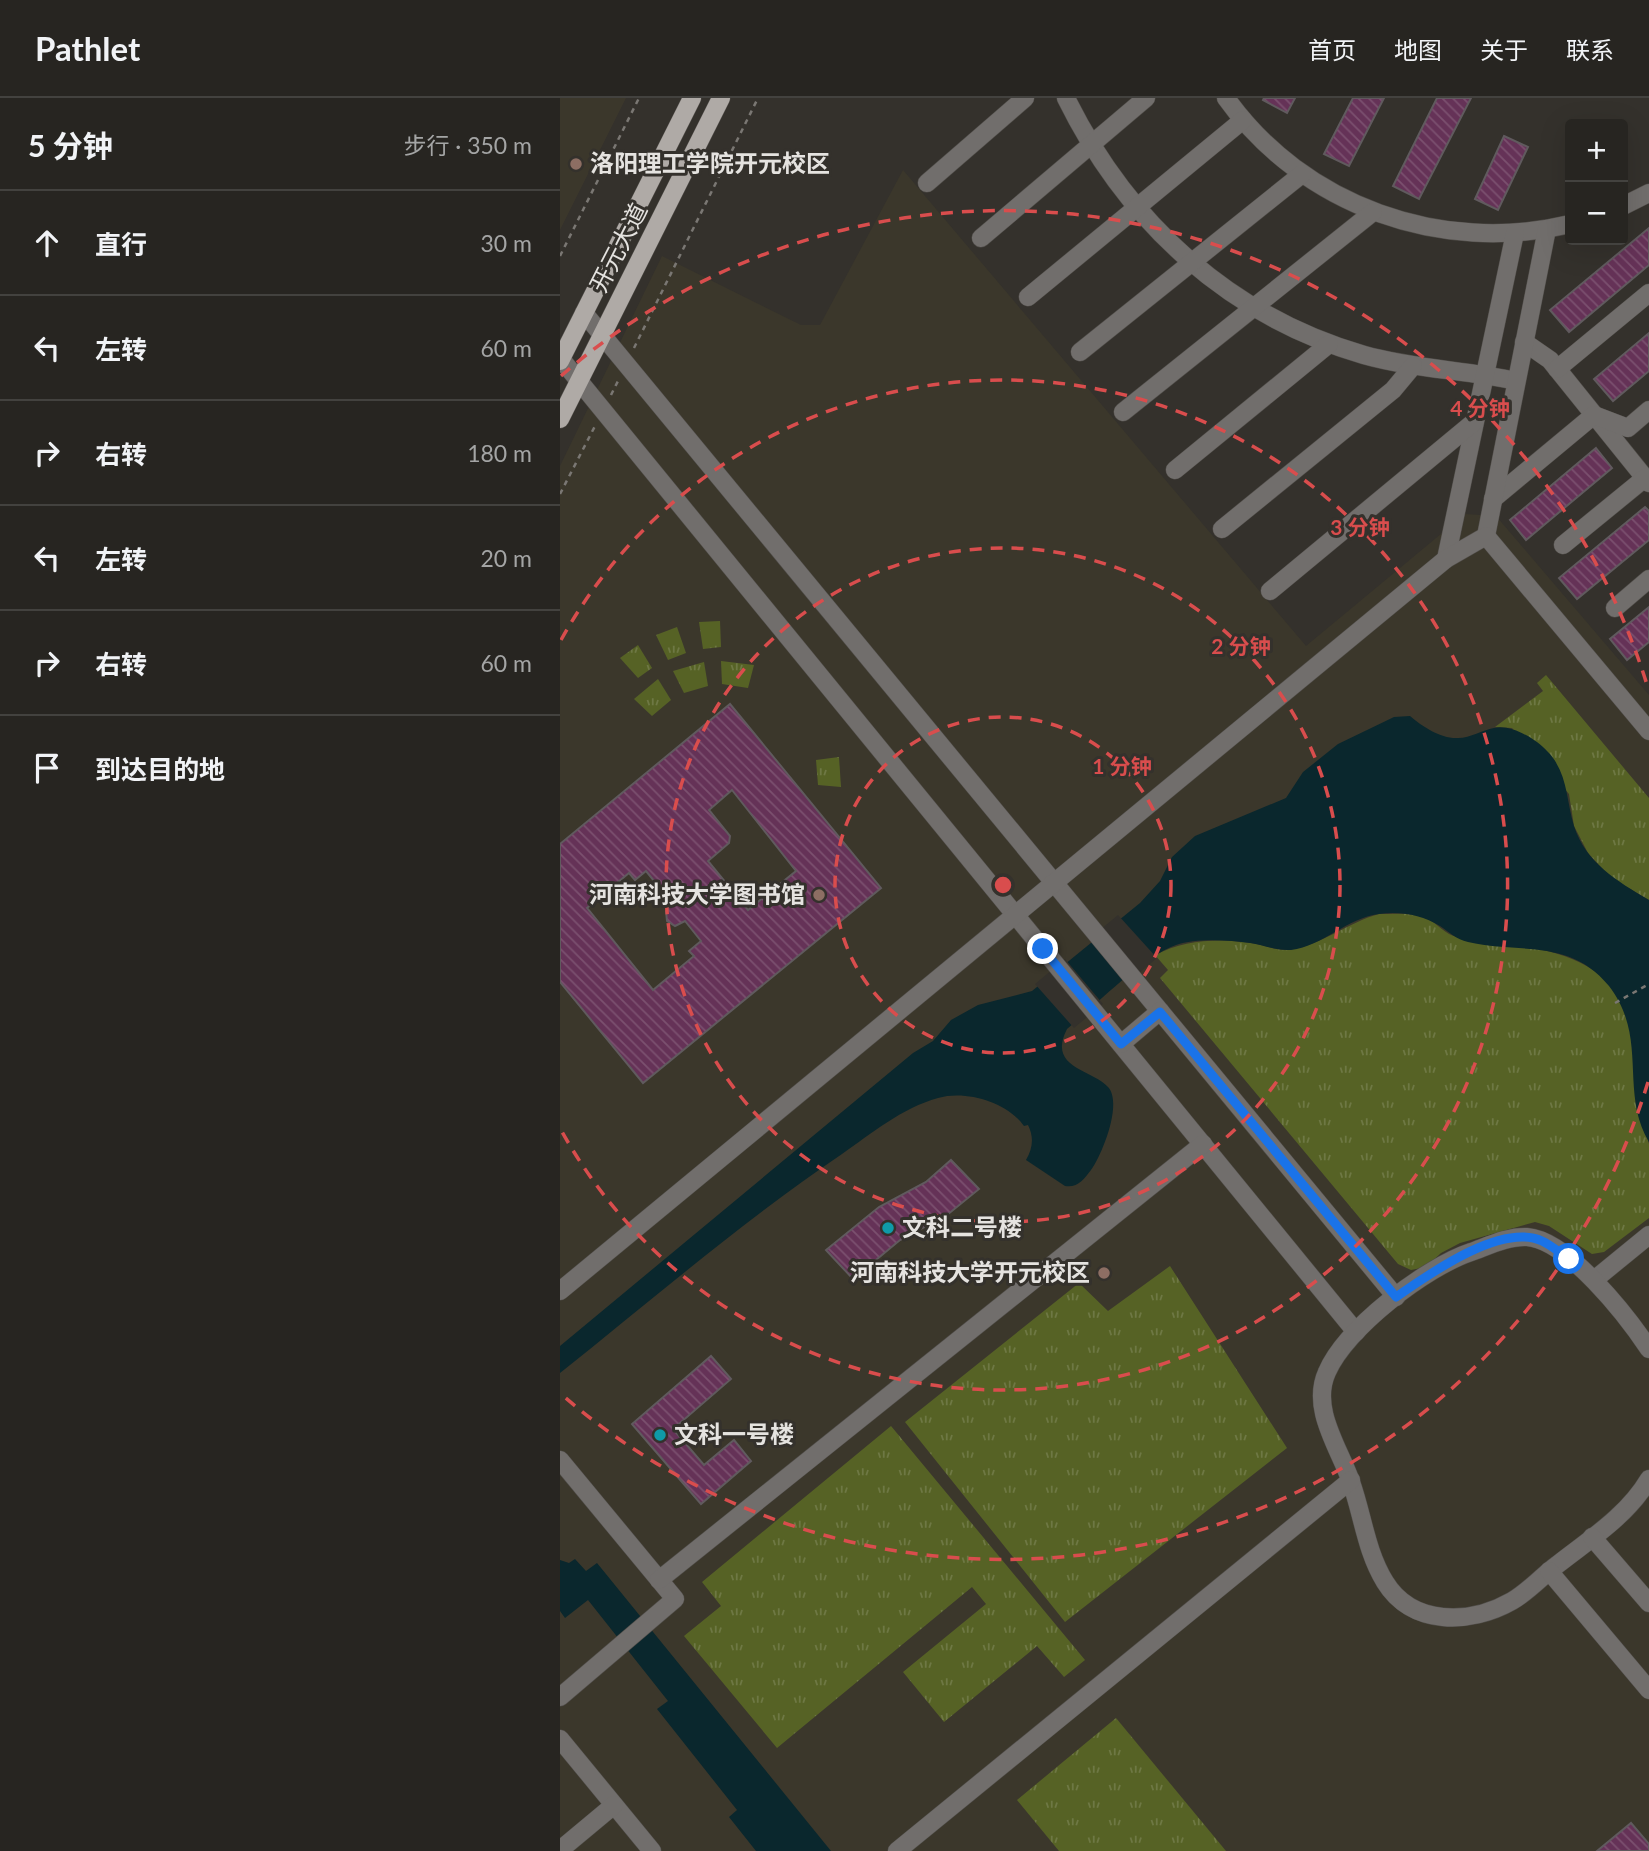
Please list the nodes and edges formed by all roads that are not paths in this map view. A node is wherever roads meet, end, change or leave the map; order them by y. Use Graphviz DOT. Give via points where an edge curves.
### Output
graph roads {
  1 [pos="692,98"];
  2 [pos="721,98"];
  3 [pos="1025,98"];
  4 [pos="1066,98"];
  5 [pos="1146,98"];
  6 [pos="1226,98"];
  7 [pos="1243,120"];
  8 [pos="1091,145"];
  9 [pos="1302,174"];
  10 [pos="927,183"];
  11 [pos="1649,192"];
  12 [pos="1628,203"];
  13 [pos="1136,208"];
  14 [pos="1373,212"];
  15 [pos="1565,225"];
  16 [pos="1547,229"];
  17 [pos="1515,233"];
  18 [pos="981,238"];
  19 [pos="1191,263"];
  20 [pos="1649,293"];
  21 [pos="1028,297"];
  22 [pos="1254,308"];
  23 [pos="584,313"];
  24 [pos="603,334"];
  25 [pos="1524,342"];
  26 [pos="1329,344"];
  27 [pos="1080,352"];
  28 [pos="561,360"];
  29 [pos="1413,366"];
  30 [pos="1557,369"];
  31 [pos="1484,374"];
  32 [pos="579,381"];
  33 [pos="1517,381"];
  34 [pos="1649,410"];
  35 [pos="1123,412"];
  36 [pos="1594,415"];
  37 [pos="560,419"];
  38 [pos="1474,422"];
  39 [pos="1175,470"];
  40 [pos="1648,480"];
  41 [pos="1493,499"];
  42 [pos="1222,528"];
  43 [pos="1486,537"];
  44 [pos="1563,545"];
  45 [pos="1446,559"];
  46 [pos="1649,579"];
  47 [pos="1270,591"];
  48 [pos="1615,608"];
  49 [pos="1649,732"];
  50 [pos="1054,883"];
  51 [pos="1015,915"];
  52 [pos="1160,1012"];
  53 [pos="1121,1044"];
  54 [pos="1203,1144"];
  55 [pos="1649,1235"];
  56 [pos="1594,1280"];
  57 [pos="560,1291"];
  58 [pos="1396,1297"];
  59 [pos="1356,1332"];
  60 [pos="1649,1348"];
  61 [pos="560,1460"];
  62 [pos="1649,1479"];
  63 [pos="1351,1480"];
  64 [pos="1592,1537"];
  65 [pos="1549,1572"];
  66 [pos="659,1580"];
  67 [pos="1649,1603"];
  68 [pos="1649,1690"];
  69 [pos="560,1697"];
  70 [pos="560,1739"];
  71 [pos="614,1805"];
  72 [pos="560,1850"];
  73 [pos="652,1851"];
  74 [pos="897,1851"];
  1 -- 23 [label="main road, 开元大道"];
  2 -- 24 [label="main road, 开元大道"];
  3 -- 10 [label="street"];
  4 -- 8 [label="street"];
  5 -- 8 [label="street"];
  6 -- 7 [label="street"];
  7 -- 9 [label="street"];
  7 -- 13 [label="street"];
  8 -- 13 [label="street"];
  8 -- 18 [label="street"];
  9 -- 14 [label="street"];
  9 -- 19 [label="street"];
  11 -- 12 [label="street"];
  13 -- 19 [label="street"];
  13 -- 21 [label="street"];
  14 -- 17 [label="street" via="1454,232"];
  14 -- 22 [label="street"];
  15 -- 16 [label="street"];
  16 -- 17 [label="street"];
  16 -- 25 [label="street"];
  17 -- 31 [label="street"];
  19 -- 22 [label="street"];
  19 -- 27 [label="street"];
  20 -- 30 [label="street"];
  22 -- 26 [label="street"];
  22 -- 35 [label="street"];
  23 -- 24 [label="street"];
  23 -- 28 [label="main road, 开元大道"];
  24 -- 32 [label="main road, 开元大道"];
  24 -- 50 [label="street"];
  25 -- 30 [label="street"];
  25 -- 33 [label="street"];
  26 -- 29 [label="street"];
  26 -- 39 [label="street"];
  28 -- 32 [label="street"];
  29 -- 31 [label="street"];
  29 -- 42 [label="street" via="1392,390"];
  30 -- 36 [label="street"];
  31 -- 33 [label="street"];
  31 -- 38 [label="street"];
  32 -- 37 [label="main road, 开元大道"];
  32 -- 51 [label="street"];
  33 -- 41 [label="street"];
  34 -- 36 [label="street" via="1628,428"];
  36 -- 40 [label="street"];
  36 -- 41 [label="street"];
  38 -- 45 [label="street"];
  38 -- 47 [label="street"];
  40 -- 44 [label="street"];
  41 -- 43 [label="street"];
  43 -- 45 [label="street"];
  43 -- 49 [label="street"];
  45 -- 50 [label="street"];
  46 -- 48 [label="street"];
  50 -- 51 [label="street"];
  50 -- 52 [label="street"];
  51 -- 53 [label="street"];
  51 -- 57 [label="street"];
  52 -- 53 [label="street"];
  52 -- 58 [label="street"];
  53 -- 54 [label="street"];
  54 -- 59 [label="street"];
  54 -- 66 [label="street"];
  55 -- 56 [label="street"];
  56 -- 58 [label="street" via="1542,1241 1513,1238 1465,1254"];
  56 -- 60 [label="street"];
  58 -- 59 [label="street"];
  59 -- 63 [label="street" via="1326,1373 1322,1394 1325,1416"];
  61 -- 66 [label="street"];
  62 -- 64 [label="street" via="1634,1504"];
  63 -- 65 [label="street" via="1362,1528 1385,1582 1415,1612 1438,1618 1475,1615 1511,1601"];
  63 -- 74 [label="street"];
  64 -- 65 [label="street"];
  64 -- 67 [label="street"];
  65 -- 68 [label="street"];
  66 -- 69 [label="street" via="675,1599"];
  70 -- 71 [label="street"];
  71 -- 72 [label="street"];
  71 -- 73 [label="street"];
}
